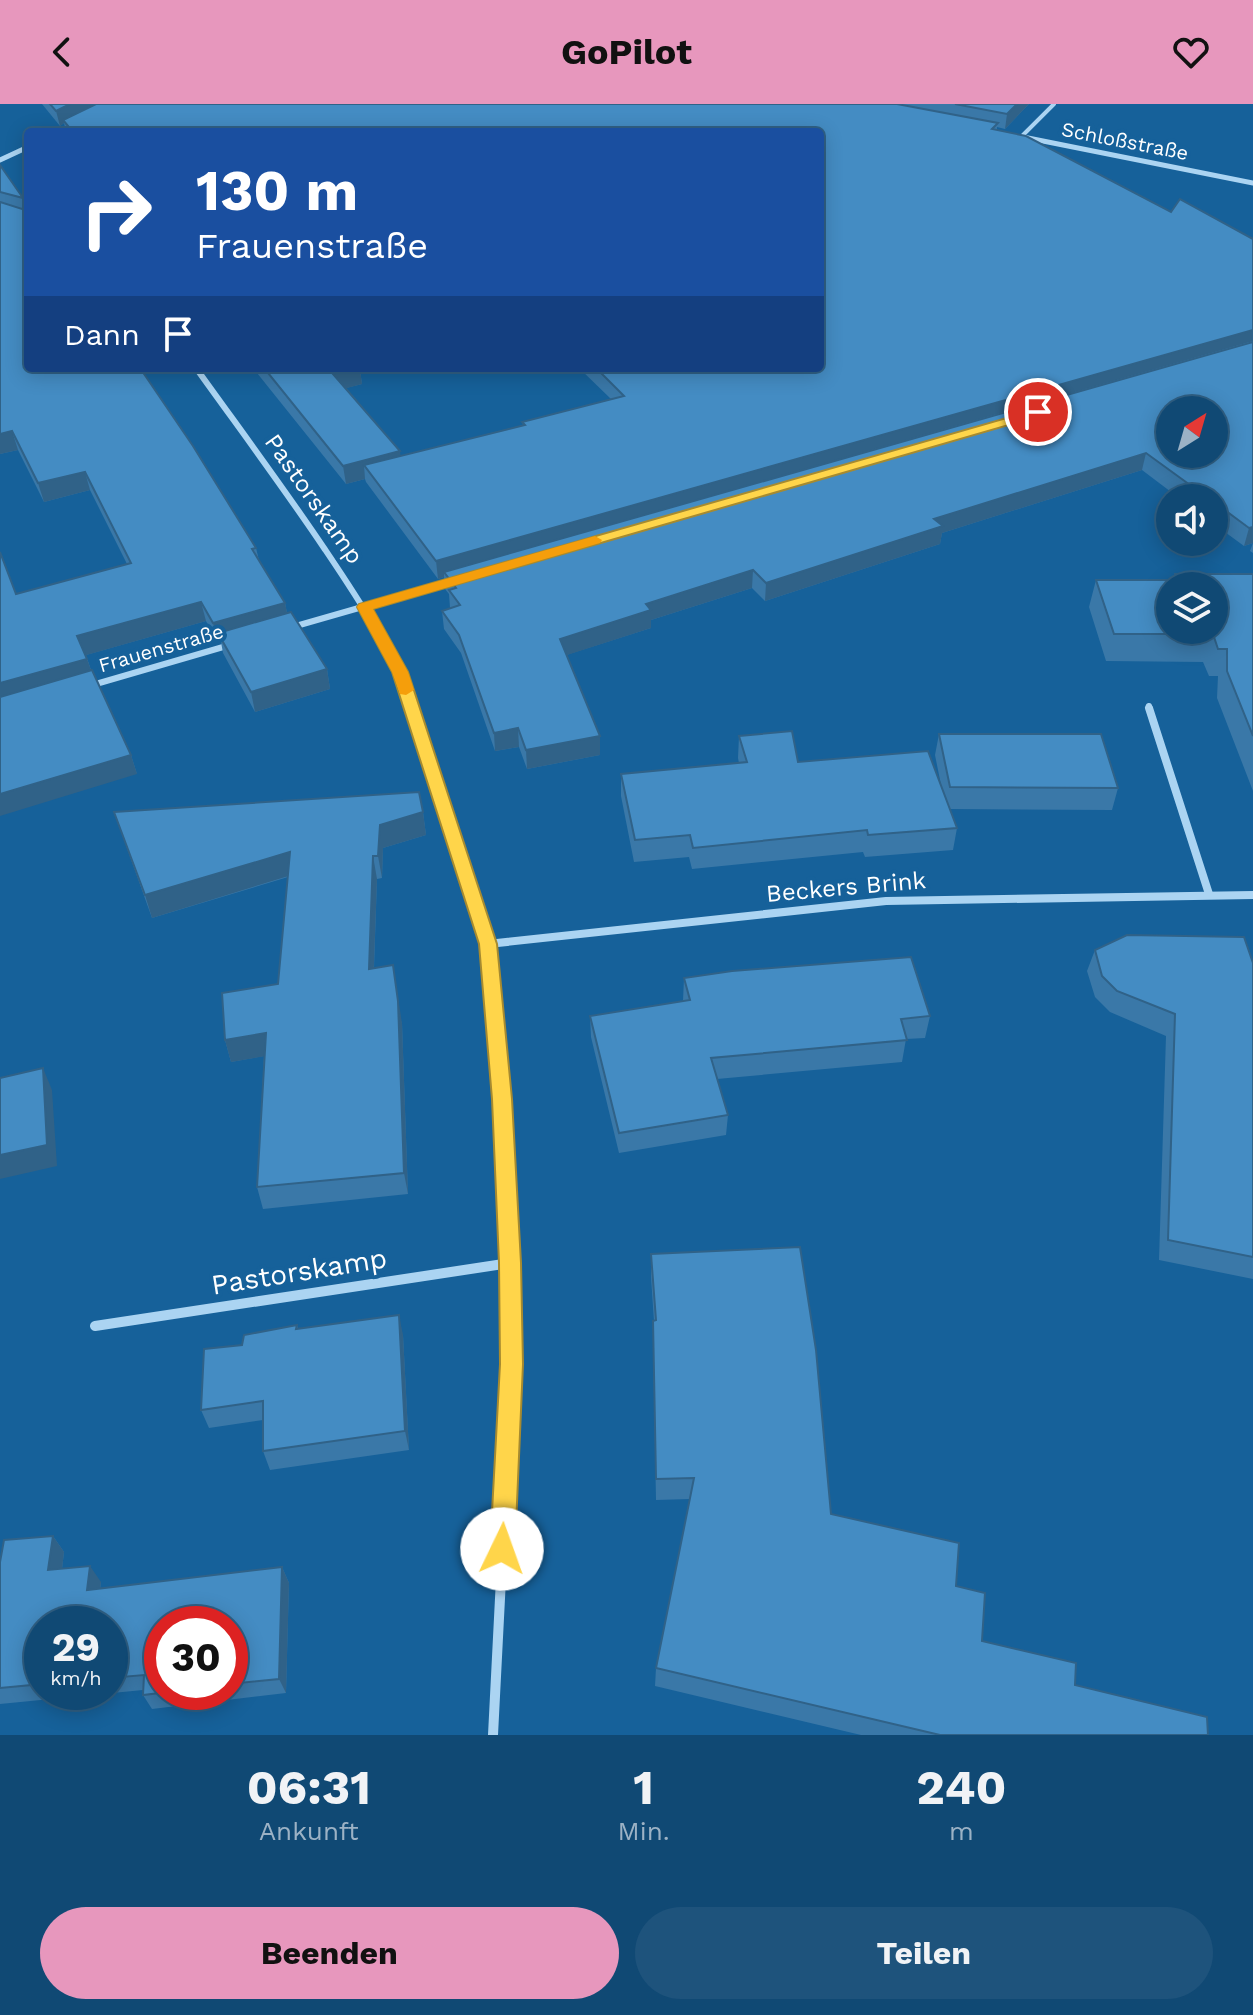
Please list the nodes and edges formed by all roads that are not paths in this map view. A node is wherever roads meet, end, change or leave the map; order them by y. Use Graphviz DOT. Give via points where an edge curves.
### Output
graph roads {
  1 [pos="1054,104"];
  2 [pos="1006,134"];
  3 [pos="1021,137"];
  4 [pos="24,149"];
  5 [pos="0,160"];
  6 [pos="1253,183"];
  7 [pos="199,372"];
  8 [pos="456,580"];
  9 [pos="364,607"];
  10 [pos="273,633"];
  11 [pos="243,642"];
  12 [pos="76,689"];
  13 [pos="1149,706"];
  14 [pos="1209,894"];
  15 [pos="1253,895"];
  16 [pos="488,944"];
  17 [pos="510,1263"];
  18 [pos="95,1326"];
  19 [pos="493,1735"];
  1 -- 3 [label="lane"];
  2 -- 3 [label="street, Schloßstraße"];
  3 -- 6 [label="street, Schloßstraße"];
  4 -- 5 [label="street"];
  7 -- 9 [label="street, Pastorskamp"];
  8 -- 9 [label="street"];
  9 -- 10 [label="street"];
  9 -- 16 [label="street, Pastorskamp" via="400,672"];
  11 -- 12 [label="street, Frauenstraße"];
  13 -- 14 [label="street"];
  14 -- 15 [label="street, Beckers Brink"];
  14 -- 16 [label="street, Beckers Brink" via="886,901"];
  16 -- 17 [label="street, Pastorskamp"];
  17 -- 18 [label="street, Pastorskamp"];
  17 -- 19 [label="street, Pastorskamp" via="512,1364"];
}
